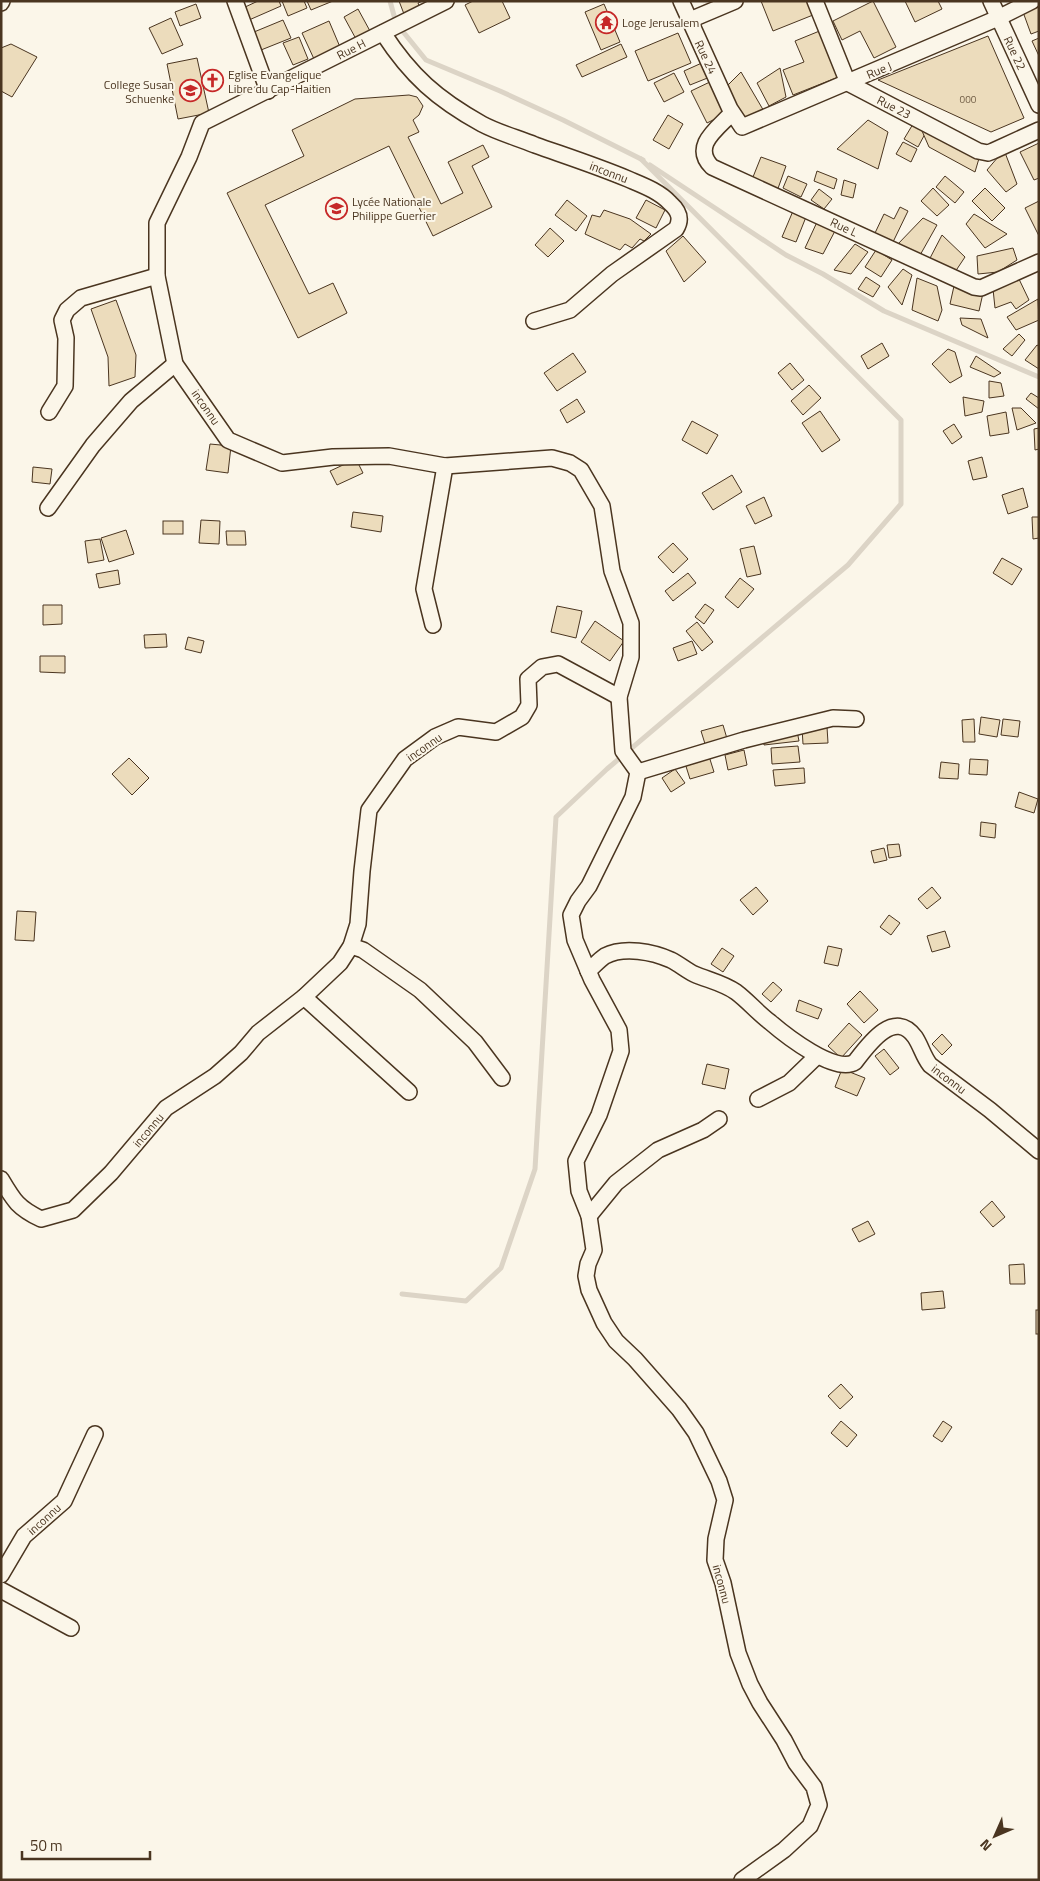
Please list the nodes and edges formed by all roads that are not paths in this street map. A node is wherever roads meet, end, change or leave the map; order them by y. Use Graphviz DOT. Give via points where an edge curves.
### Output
graph roads {
  1 [pos="235,1"];
  2 [pos="446,1"];
  3 [pos="681,1"];
  4 [pos="735,1"];
  5 [pos="815,1"];
  6 [pos="991,1"];
  7 [pos="1032,1"];
  8 [pos="998,18"];
  9 [pos="690,20"];
  10 [pos="383,33"];
  11 [pos="848,83"];
  12 [pos="268,90"];
  13 [pos="1039,105"];
  14 [pos="732,113"];
  15 [pos="202,123"];
  16 [pos="1039,130"];
  17 [pos="1039,262"];
  18 [pos="157,276"];
  19 [pos="534,321"];
  20 [pos="175,364"];
  21 [pos="49,412"];
  22 [pos="445,466"];
  23 [pos="48,508"];
  24 [pos="434,625"];
  25 [pos="618,698"];
  26 [pos="856,719"];
  27 [pos="637,770"];
  28 [pos="351,946"];
  29 [pos="588,972"];
  30 [pos="304,997"];
  31 [pos="817,1056"];
  32 [pos="502,1078"];
  33 [pos="409,1092"];
  34 [pos="758,1099"];
  35 [pos="719,1119"];
  36 [pos="1039,1151"];
  37 [pos="1,1179"];
  38 [pos="8,1202"];
  39 [pos="589,1216"];
  40 [pos="95,1434"];
  41 [pos="1,1575"];
  42 [pos="1,1590"];
  43 [pos="71,1628"];
  44 [pos="742,1880"];
  1 -- 12 [label="street"];
  2 -- 10 [label="street, Rue H"];
  3 -- 9 [label="street, Rue 24"];
  4 -- 9 [label="street"];
  5 -- 11 [label="street"];
  6 -- 8 [label="street, Rue 22"];
  7 -- 8 [label="street, Rue J"];
  8 -- 11 [label="street, Rue J"];
  8 -- 13 [label="street, Rue 22"];
  9 -- 14 [label="street, Rue 24"];
  10 -- 12 [label="street, Rue H"];
  10 -- 19 [label="street, inconnu" via="401,60 429,89 461,112 484,125 650,189 677,210 680,216 676,229 612,274 570,310"];
  11 -- 14 [label="street, Rue J" via="745,127 739,125"];
  11 -- 16 [label="street, Rue 23" via="978,151 988,153"];
  12 -- 15 [label="street, Rue H"];
  14 -- 17 [label="street, Rue L" via="704,144 703,150 712,167 974,287 981,288"];
  15 -- 18 [label="street, inconnu" via="190,157 157,223"];
  18 -- 20 [label="street, inconnu"];
  18 -- 21 [label="street" via="81,298 67,310 62,320 66,338 65,386"];
  20 -- 22 [label="street, inconnu" via="228,440 282,464 333,457 389,456"];
  20 -- 23 [label="street" via="131,401 93,445"];
  22 -- 24 [label="street" via="424,589"];
  22 -- 25 [label="street, inconnu" via="552,458 581,470 602,506 612,571 630,623 631,657"];
  25 -- 27 [label="street, inconnu" via="623,751"];
  25 -- 28 [label="street, inconnu" via="558,664 542,667 528,679 529,705 522,717 496,732 458,727 435,737 406,759 369,810 358,924"];
  26 -- 27 [label="street" via="833,718"];
  27 -- 29 [label="street, inconnu" via="633,797 572,915 575,940"];
  28 -- 30 [label="street, inconnu" via="340,963"];
  28 -- 32 [label="street" via="363,950 420,990 475,1042"];
  29 -- 31 [label="street, inconnu" via="604,957 621,950 670,960 736,992"];
  29 -- 39 [label="street, inconnu" via="619,1030 620,1051 599,1115 576,1161 579,1191"];
  30 -- 33 [label="street"];
  30 -- 38 [label="street, inconnu" via="258,1033 215,1076 166,1108 111,1173 73,1210 41,1219"];
  31 -- 34 [label="street" via="789,1083"];
  31 -- 36 [label="street, inconnu" via="840,1065 851,1065 878,1035 896,1025 914,1035 930,1065"];
  35 -- 39 [label="street" via="703,1130 658,1150 616,1183"];
  37 -- 38 [label="street, inconnu"];
  39 -- 44 [label="street, inconnu" via="594,1250 587,1270 589,1290 616,1341 679,1409 696,1433 719,1480 725,1500 716,1538 715,1560 738,1653 760,1703 814,1787 819,1805 810,1826 784,1850"];
  40 -- 41 [label="street, inconnu" via="64,1501 24,1536"];
  42 -- 43 [label="street"];
}
